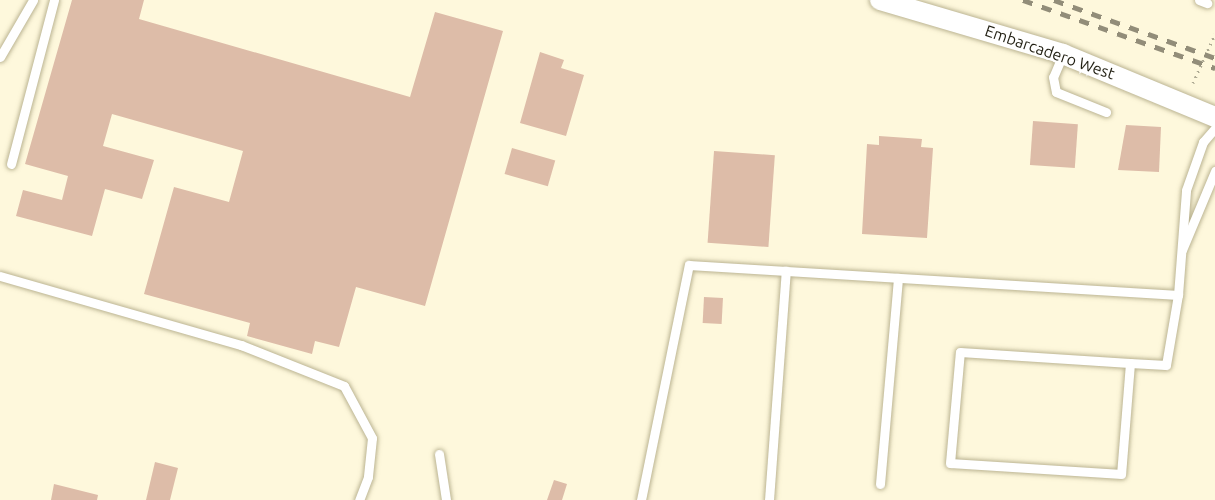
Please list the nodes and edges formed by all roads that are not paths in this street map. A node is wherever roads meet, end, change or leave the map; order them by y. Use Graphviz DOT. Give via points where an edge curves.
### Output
graph roads {
  1 [pos="33,0"];
  2 [pos="54,0"];
  3 [pos="880,0"];
  4 [pos="1063,54"];
  5 [pos="0,57"];
  6 [pos="1106,112"];
  7 [pos="1215,117"];
  8 [pos="1215,128"];
  9 [pos="11,164"];
  10 [pos="1215,171"];
  11 [pos="1179,257"];
  12 [pos="786,271"];
  13 [pos="0,276"];
  14 [pos="898,278"];
  15 [pos="1178,295"];
  16 [pos="1130,363"];
  17 [pos="439,454"];
  18 [pos="880,484"];
  19 [pos="359,500"];
  20 [pos="446,500"];
  21 [pos="641,500"];
  22 [pos="769,500"];
  1 -- 5 [label="lane"];
  2 -- 9 [label="lane"];
  3 -- 4 [label="street, Embarcadero West"];
  4 -- 6 [label="lane" via="1053,77 1056,92"];
  4 -- 7 [label="street, Embarcadero West"];
  8 -- 11 [label="lane" via="1203,142 1186,190"];
  10 -- 11 [label="lane"];
  11 -- 15 [label="lane"];
  12 -- 14 [label="lane"];
  12 -- 21 [label="lane" via="689,265"];
  12 -- 22 [label="lane"];
  13 -- 19 [label="lane" via="241,345 344,386 372,438 368,477"];
  14 -- 15 [label="lane"];
  14 -- 18 [label="lane"];
  15 -- 16 [label="lane" via="1166,365"];
  16 -- 16 [label="lane" via="960,352 950,463 1121,474"];
  17 -- 20 [label="lane"];
}
